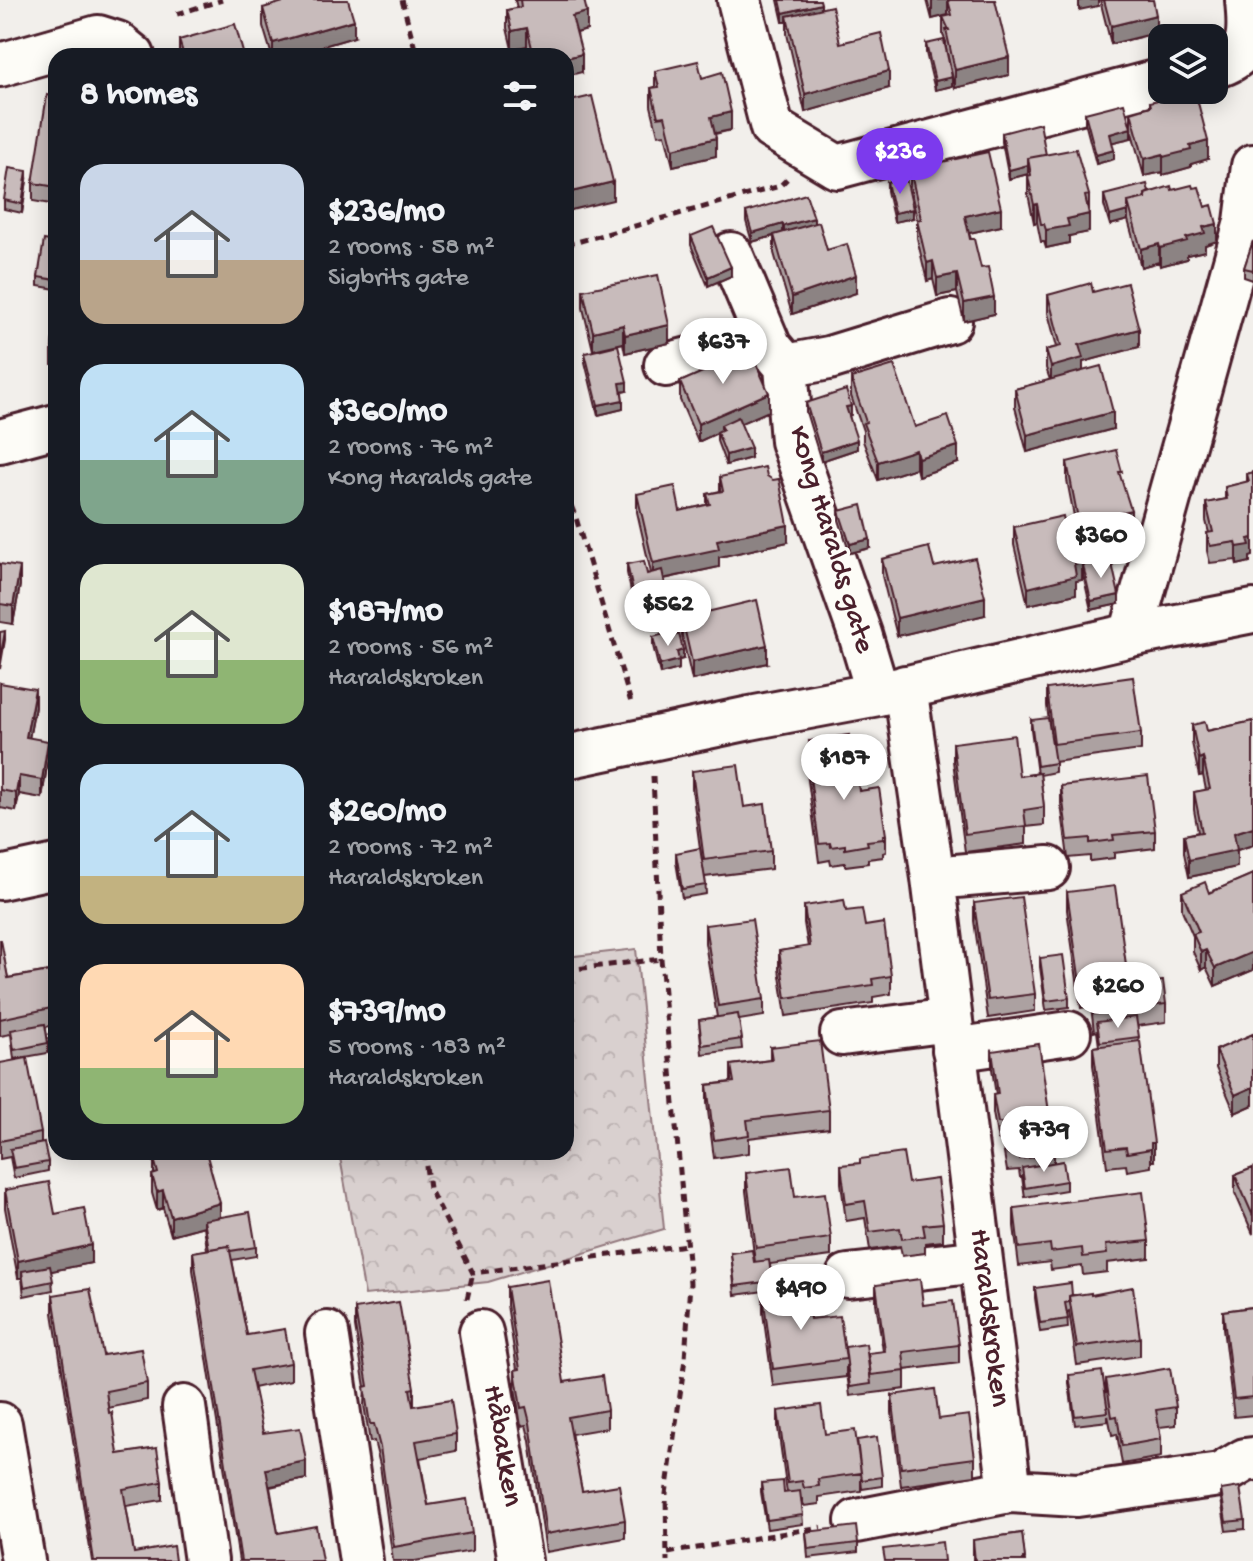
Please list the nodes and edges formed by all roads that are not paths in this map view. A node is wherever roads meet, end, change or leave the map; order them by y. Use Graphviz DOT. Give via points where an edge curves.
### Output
graph roads {
  1 [pos="739,0"];
  2 [pos="1247,0"];
  3 [pos="60,48"];
  4 [pos="123,48"];
  5 [pos="48,51"];
  6 [pos="1228,59"];
  7 [pos="0,65"];
  8 [pos="1148,84"];
  9 [pos="1253,166"];
  10 [pos="731,254"];
  11 [pos="950,321"];
  12 [pos="778,356"];
  13 [pos="666,365"];
  14 [pos="48,428"];
  15 [pos="0,441"];
  16 [pos="1253,611"];
  17 [pos="1131,635"];
  18 [pos="892,690"];
  19 [pos="574,755"];
  20 [pos="48,868"];
  21 [pos="1048,868"];
  22 [pos="0,878"];
  23 [pos="933,878"];
  24 [pos="1069,1033"];
  25 [pos="842,1034"];
  26 [pos="952,1035"];
  27 [pos="981,1261"];
  28 [pos="848,1276"];
  29 [pos="481,1332"];
  30 [pos="327,1333"];
  31 [pos="184,1407"];
  32 [pos="0,1424"];
  33 [pos="1253,1459"];
  34 [pos="1010,1491"];
  35 [pos="857,1521"];
  36 [pos="23,1561"];
  37 [pos="206,1561"];
  38 [pos="361,1561"];
  39 [pos="520,1561"];
  1 -- 8 [label="street" via="772,128 837,167"];
  2 -- 6 [label="street" via="1248,43"];
  3 -- 4 [label="street" via="98,37"];
  5 -- 7 [label="street"];
  9 -- 17 [label="street" via="1246,222"];
  10 -- 12 [label="street, Kong Haralds gate"];
  11 -- 12 [label="street" via="829,358"];
  12 -- 13 [label="street" via="739,346"];
  12 -- 18 [label="street, Kong Haralds gate" via="792,441 860,634"];
  14 -- 15 [label="street"];
  16 -- 17 [label="street, Kong Haralds gate"];
  17 -- 18 [label="street, Kong Haralds gate"];
  18 -- 19 [label="street, Kong Haralds gate"];
  18 -- 23 [label="street, Haraldskroken"];
  20 -- 22 [label="street"];
  21 -- 23 [label="street"];
  23 -- 26 [label="street, Haraldskroken"];
  24 -- 26 [label="street"];
  25 -- 26 [label="street"];
  26 -- 27 [label="street, Haraldskroken"];
  27 -- 28 [label="street"];
  27 -- 34 [label="street, Haraldskroken"];
  29 -- 39 [label="street, Håbakken"];
  30 -- 38 [label="street"];
  31 -- 37 [label="street"];
  32 -- 36 [label="street"];
  33 -- 34 [label="street" via="1220,1475 1077,1495"];
  34 -- 35 [label="street"];
}
